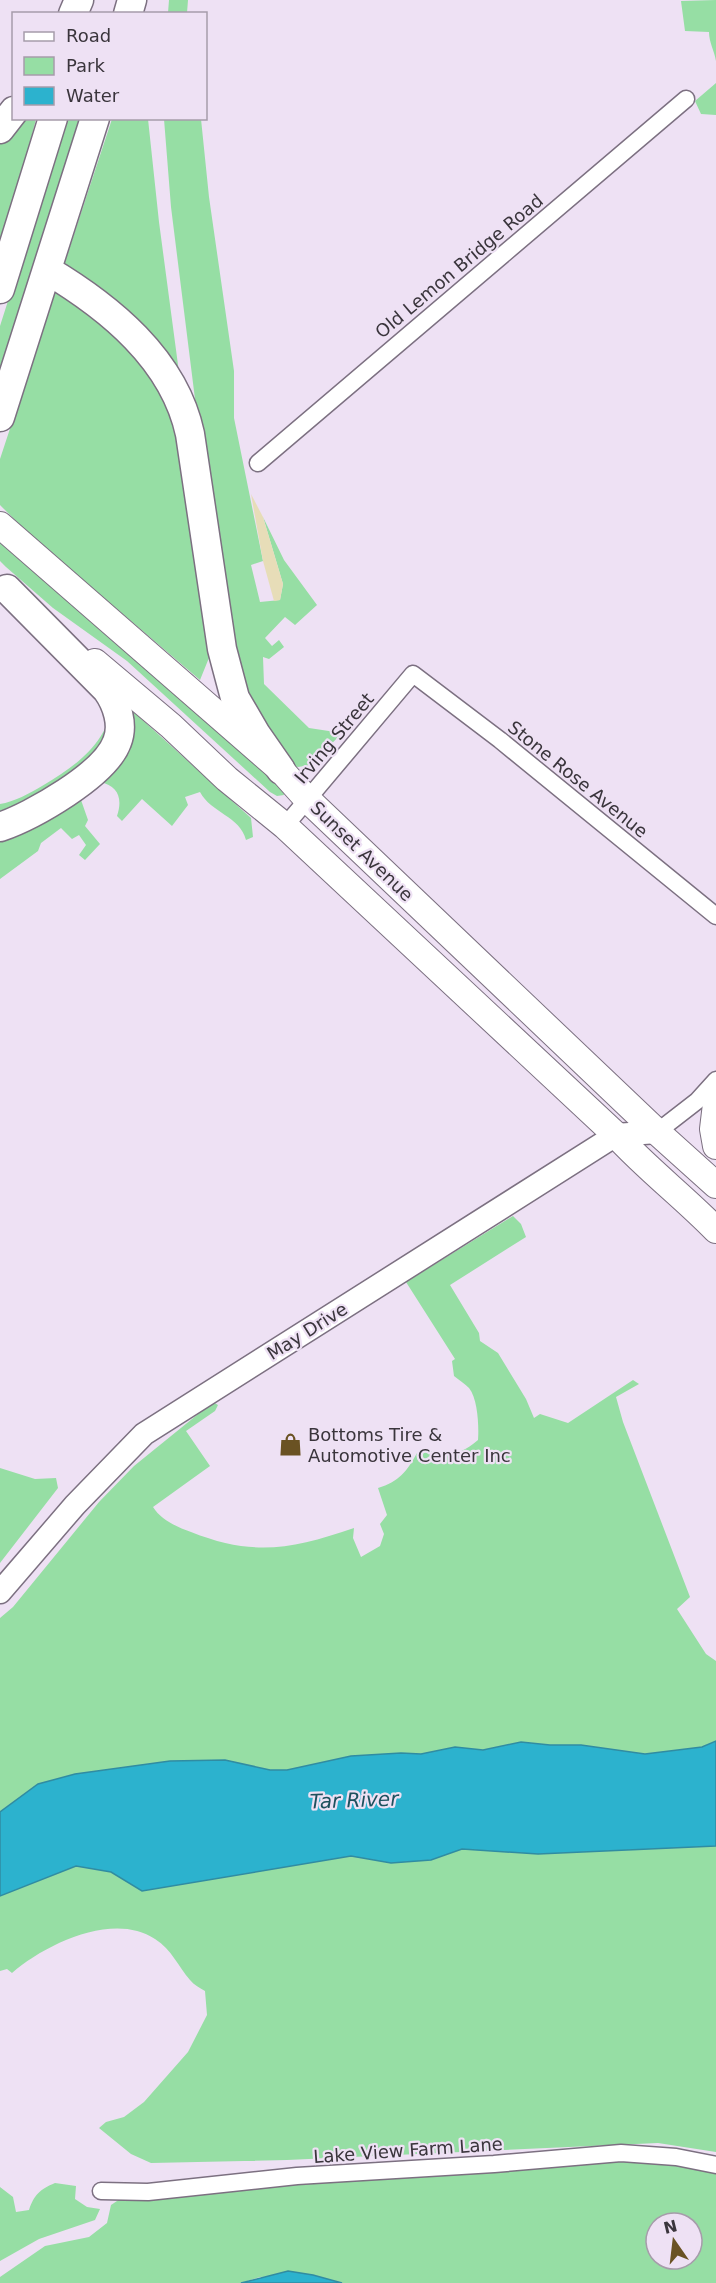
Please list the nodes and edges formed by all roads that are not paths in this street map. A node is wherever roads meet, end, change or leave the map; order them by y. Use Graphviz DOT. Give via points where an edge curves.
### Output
graph roads {
  1 [pos="686,99"];
  2 [pos="12,114"];
  3 [pos="52,120"];
  4 [pos="93,120"];
  5 [pos="0,129"];
  6 [pos="47,270"];
  7 [pos="0,289"];
  8 [pos="0,417"];
  9 [pos="258,463"];
  10 [pos="8,532"];
  11 [pos="3,586"];
  12 [pos="413,674"];
  13 [pos="281,770"];
  14 [pos="307,799"];
  15 [pos="285,826"];
  16 [pos="0,827"];
  17 [pos="716,916"];
  18 [pos="716,1080"];
  19 [pos="716,1104"];
  20 [pos="657,1132"];
  21 [pos="616,1135"];
  22 [pos="716,1146"];
  23 [pos="716,1185"];
  24 [pos="716,1230"];
  25 [pos="0,1592"];
  26 [pos="716,2165"];
  27 [pos="101,2191"];
  1 -- 9 [label="street, Old Lemon Bridge Road"];
  2 -- 5 [label="highway"];
  3 -- 7 [label="highway"];
  4 -- 6 [label="highway"];
  6 -- 8 [label="highway"];
  6 -- 13 [label="highway" via="78,288 125,327 151,355 181,402 190,434 229,678 243,714"];
  10 -- 13 [label="main road, Sunset Avenue"];
  11 -- 15 [label="main road, Sunset Avenue"];
  11 -- 16 [label="highway" via="107,690 114,699 120,732 113,751 78,785 22,819"];
  12 -- 14 [label="street, Irving Street"];
  12 -- 17 [label="street, Stone Rose Avenue"];
  13 -- 14 [label="main road, Sunset Avenue"];
  14 -- 15 [label="street, Irving Street"];
  14 -- 20 [label="main road, Sunset Avenue"];
  15 -- 21 [label="main road, Sunset Avenue"];
  18 -- 20 [label="street" via="697,1101"];
  19 -- 22 [label="main road"];
  20 -- 21 [label="main road, May Drive"];
  20 -- 23 [label="main road, Sunset Avenue"];
  21 -- 24 [label="main road, Sunset Avenue"];
  21 -- 25 [label="main road, May Drive" via="144,1434 75,1505"];
  26 -- 27 [label="street, Lake View Farm Lane" via="621,2153 297,2176 148,2192"];
}
